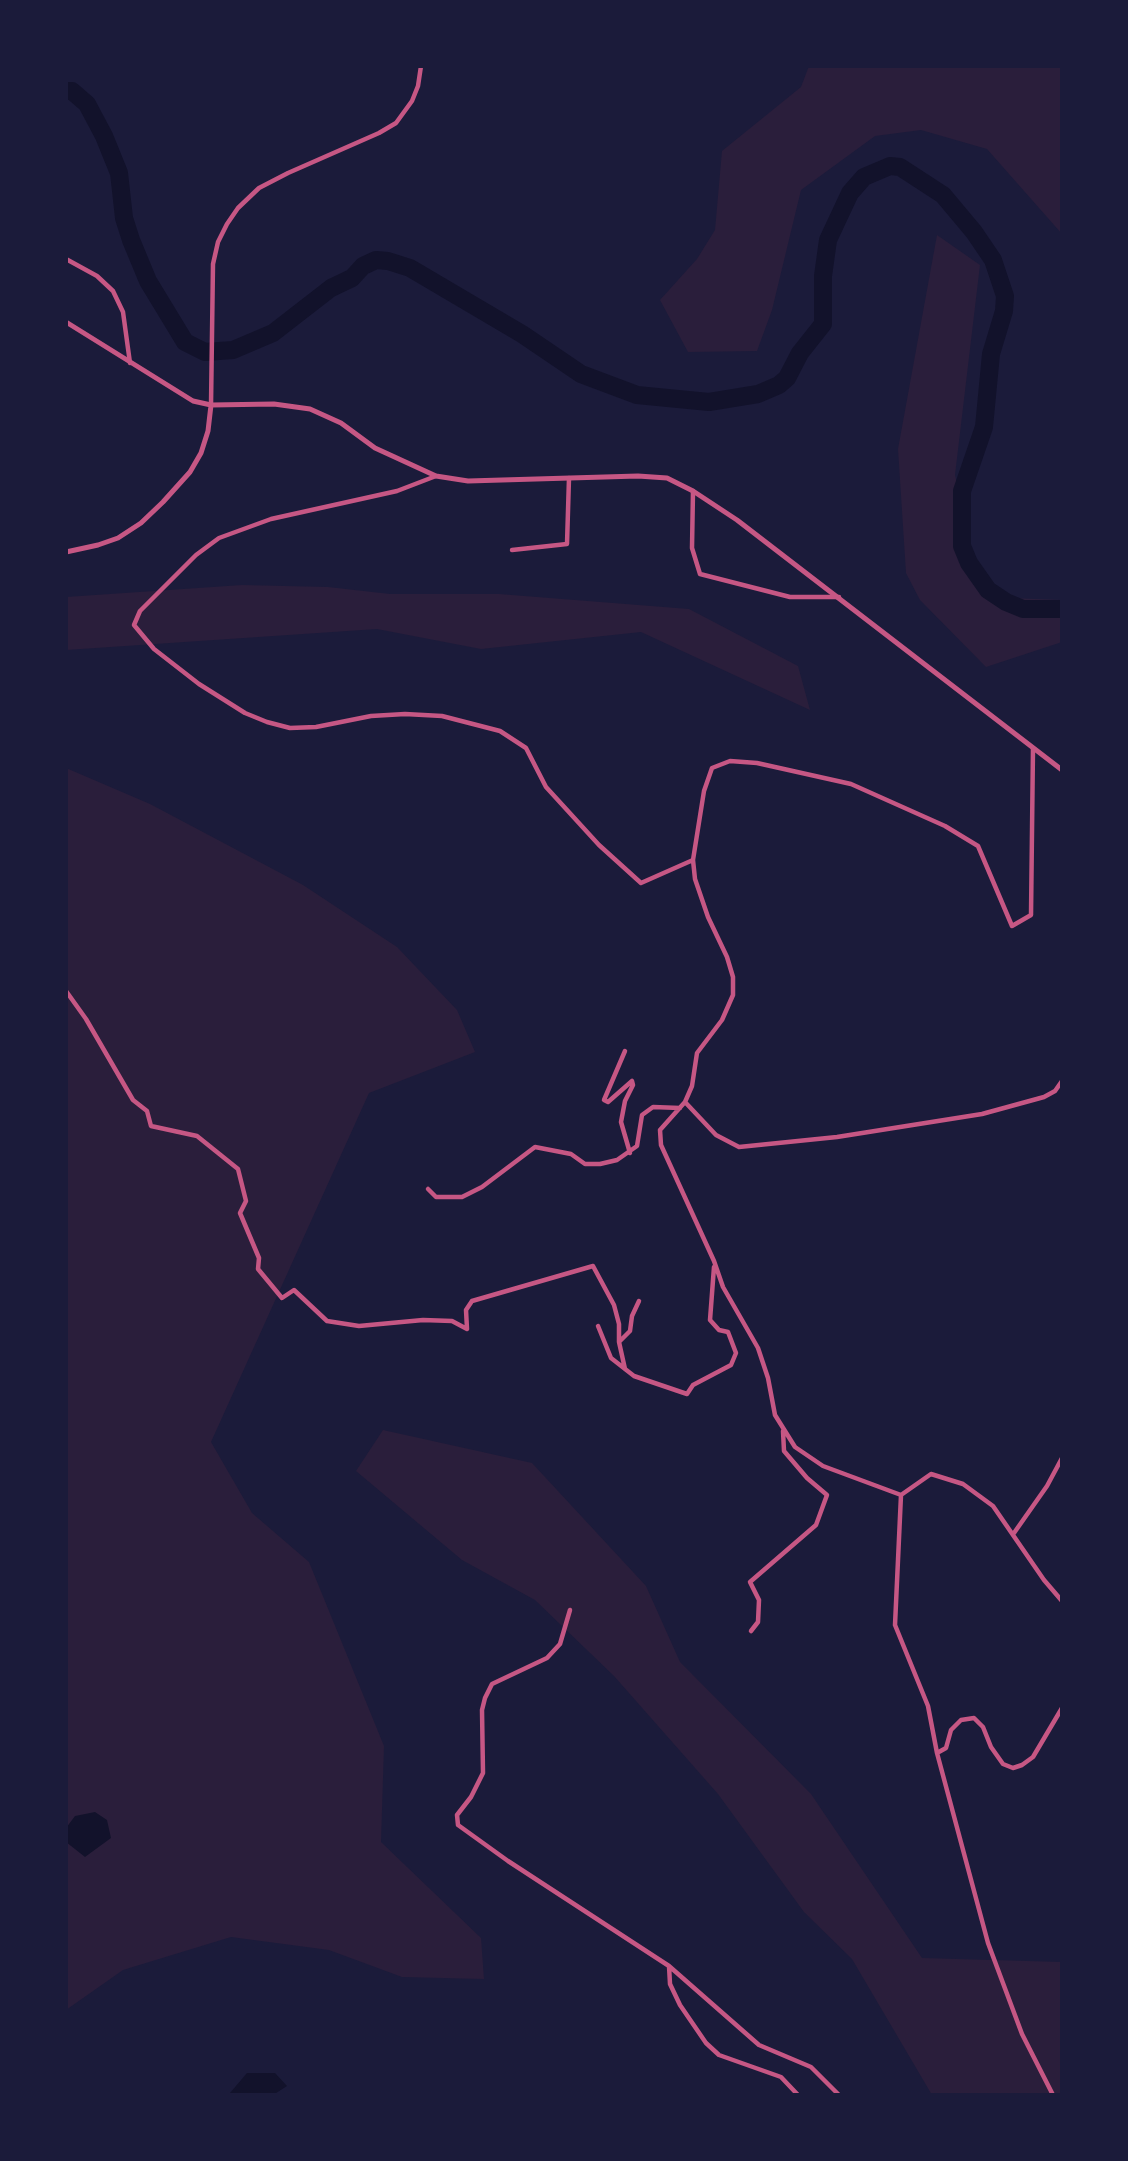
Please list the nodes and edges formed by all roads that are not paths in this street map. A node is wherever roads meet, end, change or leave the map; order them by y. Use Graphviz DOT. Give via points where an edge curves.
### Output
graph roads {
  1 [pos="421,66"];
  2 [pos="66,259"];
  3 [pos="66,322"];
  4 [pos="130,363"];
  5 [pos="211,405"];
  6 [pos="436,476"];
  7 [pos="569,478"];
  8 [pos="693,491"];
  9 [pos="512,549"];
  10 [pos="66,552"];
  11 [pos="839,597"];
  12 [pos="1033,748"];
  13 [pos="1062,770"];
  14 [pos="693,860"];
  15 [pos="66,991"];
  16 [pos="625,1051"];
  17 [pos="1062,1081"];
  18 [pos="685,1102"];
  19 [pos="680,1108"];
  20 [pos="630,1153"];
  21 [pos="428,1189"];
  22 [pos="714,1261"];
  23 [pos="639,1301"];
  24 [pos="598,1326"];
  25 [pos="619,1342"];
  26 [pos="625,1369"];
  27 [pos="783,1428"];
  28 [pos="1062,1458"];
  29 [pos="901,1495"];
  30 [pos="1014,1533"];
  31 [pos="1062,1601"];
  32 [pos="570,1610"];
  33 [pos="752,1630"];
  34 [pos="1062,1708"];
  35 [pos="937,1754"];
  36 [pos="669,1966"];
  37 [pos="798,2095"];
  38 [pos="839,2095"];
  39 [pos="1053,2095"];
  1 -- 5 [label="street" via="412,101 396,123 259,188 227,224 213,264"];
  2 -- 4 [label="street" via="113,291 123,312"];
  3 -- 4 [label="street"];
  4 -- 5 [label="street" via="186,398"];
  5 -- 6 [label="street" via="274,404 310,409 341,423 375,448"];
  5 -- 10 [label="street" via="201,453 163,502 118,538"];
  6 -- 7 [label="street" via="468,481"];
  6 -- 14 [label="street" via="397,491 271,519 219,538 196,555 140,611 134,625 154,649 199,684 267,722 290,728 316,727 405,714 442,716 500,730 526,748 546,787 599,845 641,883"];
  7 -- 8 [label="street" via="667,478"];
  7 -- 9 [label="street" via="567,544"];
  8 -- 11 [label="street"];
  8 -- 11 [label="street" via="692,548 700,574 790,597"];
  11 -- 12 [label="street"];
  12 -- 13 [label="street"];
  12 -- 14 [label="street" via="1031,915 1012,926 978,846 851,784 766,765 730,761 712,768 704,791"];
  14 -- 18 [label="street" via="695,879 733,977 733,995 722,1020 697,1053"];
  15 -- 25 [label="street" via="133,1100 147,1111 151,1126 197,1136 237,1169 246,1201 240,1213 259,1258 258,1269 282,1298 294,1290 327,1322 359,1326 452,1321 467,1329 466,1310 472,1301 593,1266 614,1305 620,1324"];
  16 -- 20 [label="street" via="604,1100 608,1102 632,1081 621,1122"];
  17 -- 18 [label="street" via="1044,1097 982,1114 837,1137 738,1147 716,1135"];
  18 -- 19 [label="street"];
  19 -- 20 [label="street" via="653,1107 642,1115 637,1146"];
  19 -- 22 [label="street" via="660,1130 661,1145"];
  20 -- 21 [label="street" via="600,1164 585,1164 572,1154 535,1147 482,1187 462,1197 436,1197"];
  22 -- 26 [label="street" via="710,1320 719,1330 728,1332 733,1341 736,1353 731,1365 693,1385 687,1394 634,1376"];
  22 -- 27 [label="street" via="723,1287 758,1348 775,1415"];
  23 -- 25 [label="street" via="630,1331"];
  24 -- 26 [label="street" via="611,1358"];
  25 -- 26 [label="street"];
  27 -- 29 [label="street" via="795,1447 823,1466"];
  27 -- 33 [label="street" via="784,1451 827,1495 816,1525 750,1582 759,1600 758,1622"];
  28 -- 30 [label="street"];
  29 -- 30 [label="street" via="931,1474 963,1484 993,1506"];
  29 -- 35 [label="street" via="896,1625 928,1706"];
  30 -- 31 [label="street"];
  32 -- 36 [label="street" via="560,1644 547,1658 492,1684 482,1710 483,1773 458,1815 458,1825"];
  34 -- 35 [label="street" via="1033,1757 1022,1766 1003,1764 975,1718 961,1720 951,1730 946,1748"];
  35 -- 39 [label="street" via="988,1944 1022,2034"];
  36 -- 37 [label="street" via="670,1984 680,2005 706,2043 719,2055 781,2078"];
  36 -- 38 [label="street" via="747,2037 811,2067"];
}
